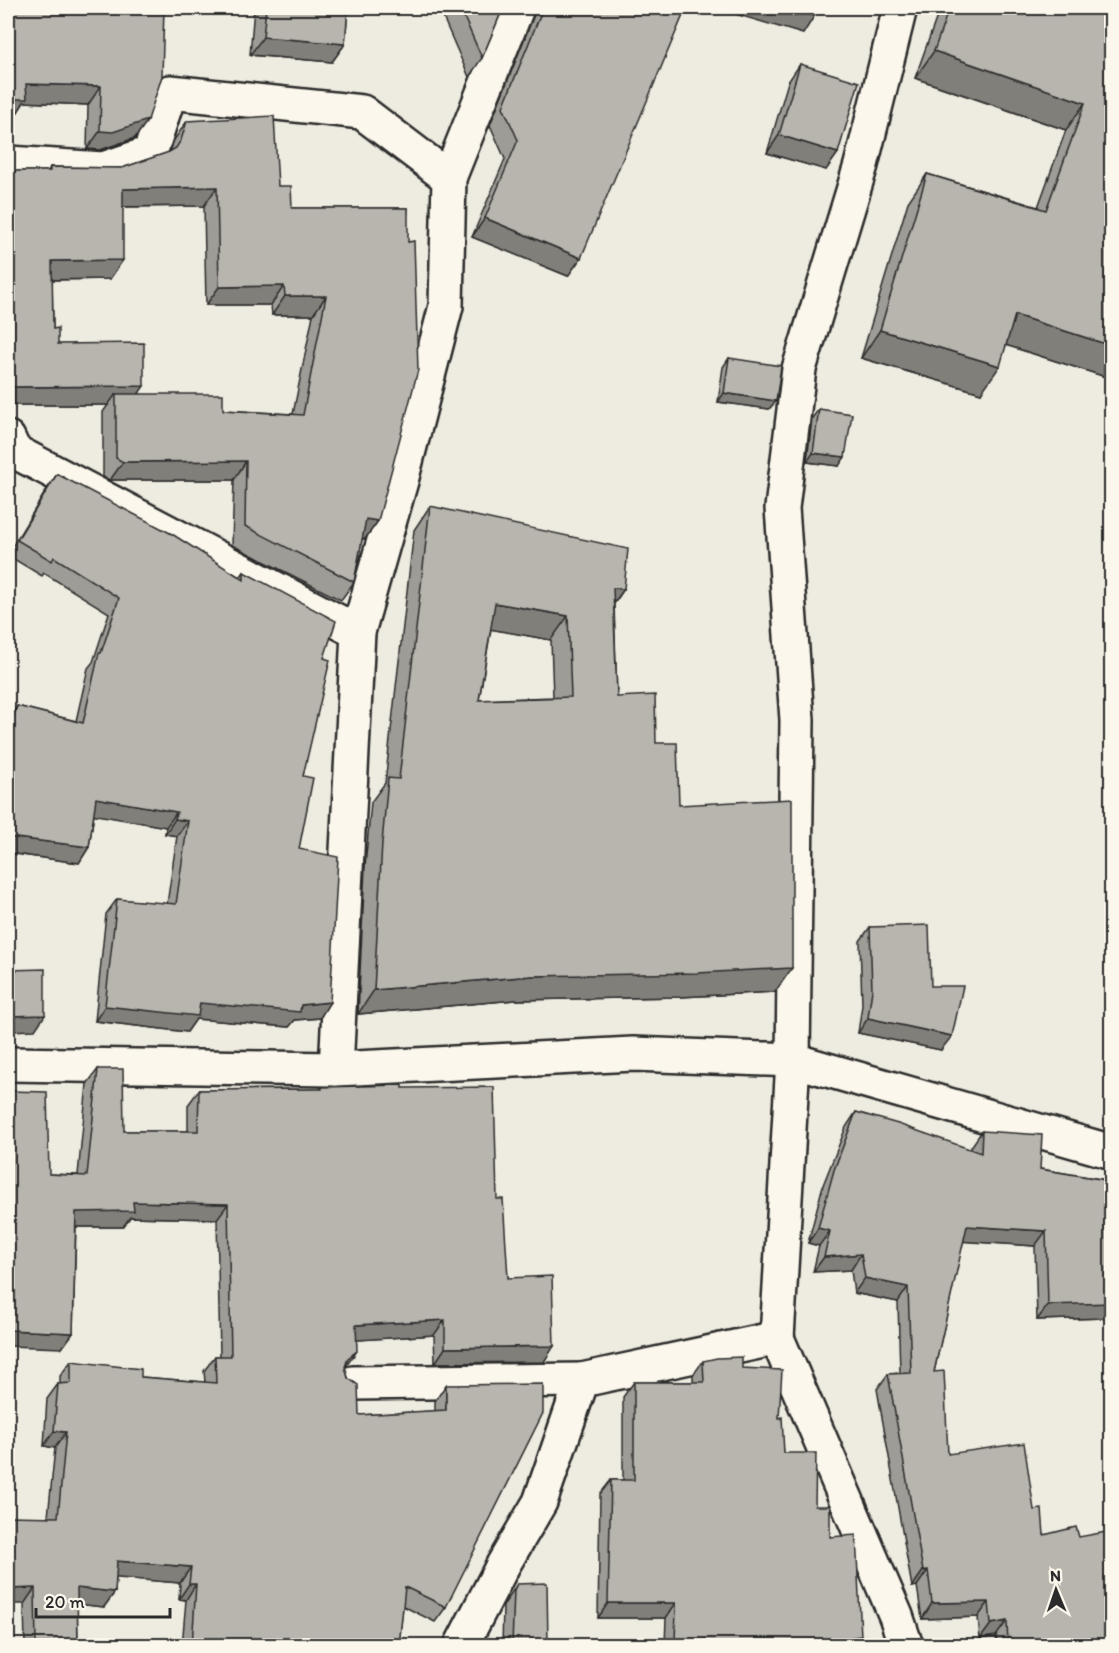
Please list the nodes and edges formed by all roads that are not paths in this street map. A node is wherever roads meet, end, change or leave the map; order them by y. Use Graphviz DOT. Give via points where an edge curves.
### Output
graph roads {
  1 [pos="517,8"];
  2 [pos="900,8"];
  3 [pos="8,164"];
  4 [pos="449,178"];
  5 [pos="8,438"];
  6 [pos="358,632"];
  7 [pos="794,1060"];
  8 [pos="8,1064"];
  9 [pos="336,1069"];
  10 [pos="1112,1152"];
  11 [pos="777,1338"];
  12 [pos="582,1380"];
  13 [pos="353,1383"];
  14 [pos="461,1646"];
  15 [pos="906,1646"];
  1 -- 4 [label="street"];
  2 -- 7 [label="street" via="861,165 799,369 782,508 797,720"];
  3 -- 4 [label="street" via="103,169 150,153 170,92 362,112"];
  4 -- 6 [label="street" via="446,306"];
  5 -- 6 [label="street" via="14,451"];
  6 -- 9 [label="street"];
  7 -- 9 [label="street" via="633,1054"];
  7 -- 10 [label="street"];
  7 -- 11 [label="street"];
  8 -- 9 [label="street"];
  11 -- 12 [label="street"];
  11 -- 15 [label="street"];
  12 -- 13 [label="street"];
  12 -- 14 [label="street" via="540,1502"];
}
